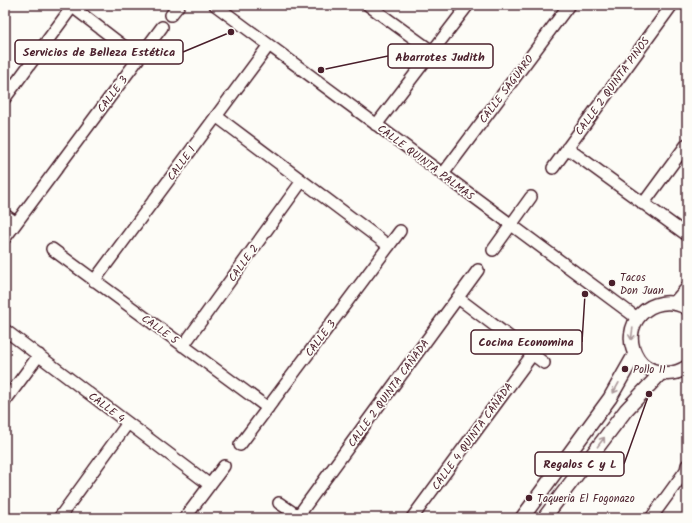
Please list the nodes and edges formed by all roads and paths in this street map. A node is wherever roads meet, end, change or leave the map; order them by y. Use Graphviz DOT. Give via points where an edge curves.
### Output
graph roads {
  1 [pos="179,5"];
  2 [pos="215,5"];
  3 [pos="368,5"];
  4 [pos="468,5"];
  5 [pos="569,5"];
  6 [pos="672,5"];
  7 [pos="71,6"];
  8 [pos="172,15"];
  9 [pos="162,27"];
  10 [pos="268,45"];
  11 [pos="433,52"];
  12 [pos="139,58"];
  13 [pos="5,98"];
  14 [pos="216,116"];
  15 [pos="376,125"];
  16 [pos="687,144"];
  17 [pos="567,148"];
  18 [pos="553,168"];
  19 [pos="443,174"];
  20 [pos="302,181"];
  21 [pos="531,197"];
  22 [pos="643,204"];
  23 [pos="5,215"];
  24 [pos="16,223"];
  25 [pos="511,225"];
  26 [pos="400,230"];
  27 [pos="687,235"];
  28 [pos="5,238"];
  29 [pos="389,246"];
  30 [pos="52,249"];
  31 [pos="493,250"];
  32 [pos="478,270"];
  33 [pos="94,280"];
  34 [pos="687,289"];
  35 [pos="458,298"];
  36 [pos="681,306"];
  37 [pos="638,318"];
  38 [pos="5,330"];
  39 [pos="183,346"];
  40 [pos="532,354"];
  41 [pos="635,354"];
  42 [pos="39,355"];
  43 [pos="544,363"];
  44 [pos="687,367"];
  45 [pos="661,373"];
  46 [pos="5,401"];
  47 [pos="268,408"];
  48 [pos="128,423"];
  49 [pos="240,445"];
  50 [pos="224,466"];
  51 [pos="686,469"];
  52 [pos="210,485"];
  53 [pos="280,502"];
  54 [pos="299,517"];
  55 [pos="59,518"];
  56 [pos="185,518"];
  57 [pos="412,518"];
  58 [pos="522,518"];
  59 [pos="544,518"];
  60 [pos="651,518"];
  1 -- 8 [label="street"];
  2 -- 10 [label="street, CALLE QUINTA PALMAS"];
  3 -- 11 [label="street"];
  4 -- 11 [label="street"];
  5 -- 19 [label="street, CALLE SAGUARO"];
  6 -- 17 [label="street, CALLE 2 QUINTA PINOS"];
  7 -- 12 [label="street"];
  7 -- 13 [label="street"];
  9 -- 12 [label="street, CALLE 3"];
  10 -- 14 [label="street, CALLE 1"];
  10 -- 15 [label="street, CALLE QUINTA PALMAS"];
  11 -- 15 [label="street"];
  12 -- 24 [label="street, CALLE 3"];
  14 -- 20 [label="street"];
  14 -- 33 [label="street, CALLE 1"];
  15 -- 19 [label="street, CALLE QUINTA PALMAS"];
  16 -- 22 [label="street"];
  17 -- 18 [label="street, CALLE 2 QUINTA PINOS"];
  17 -- 22 [label="street"];
  19 -- 25 [label="street, CALLE QUINTA PALMAS"];
  20 -- 29 [label="street"];
  20 -- 39 [label="street, CALLE 2"];
  21 -- 25 [label="street"];
  22 -- 27 [label="street"];
  23 -- 24 [label="street"];
  24 -- 28 [label="street, CALLE 3"];
  25 -- 31 [label="street"];
  25 -- 37 [label="street, CALLE QUINTA PALMAS"];
  26 -- 29 [label="street, CALLE 3"];
  29 -- 47 [label="street, CALLE 3"];
  30 -- 33 [label="street, CALLE 5"];
  32 -- 35 [label="street, CALLE 2 QUINTA CAÑADA"];
  33 -- 39 [label="street, CALLE 5"];
  34 -- 36 [label="street"];
  35 -- 40 [label="street"];
  35 -- 54 [label="street, CALLE 2 QUINTA CAÑADA"];
  36 -- 37 [label="street" via="668,302 655,304"];
  37 -- 41 [label="street, one-way" via="631,335"];
  38 -- 42 [label="street, CALLE 4"];
  39 -- 47 [label="street, CALLE 5"];
  40 -- 43 [label="street"];
  40 -- 57 [label="street, CALLE 4 QUINTA CAÑADA"];
  41 -- 45 [label="street" via="643,365"];
  41 -- 58 [label="street, one-way" via="610,398"];
  42 -- 46 [label="street"];
  42 -- 48 [label="street, CALLE 4"];
  44 -- 45 [label="street" via="674,373"];
  59 -- 45 [label="street, one-way" via="626,410"];
  47 -- 49 [label="street, CALLE 3"];
  48 -- 52 [label="street, CALLE 4"];
  48 -- 55 [label="street"];
  50 -- 52 [label="street"];
  51 -- 60 [label="street"];
  52 -- 56 [label="street"];
  53 -- 54 [label="street"];
}
